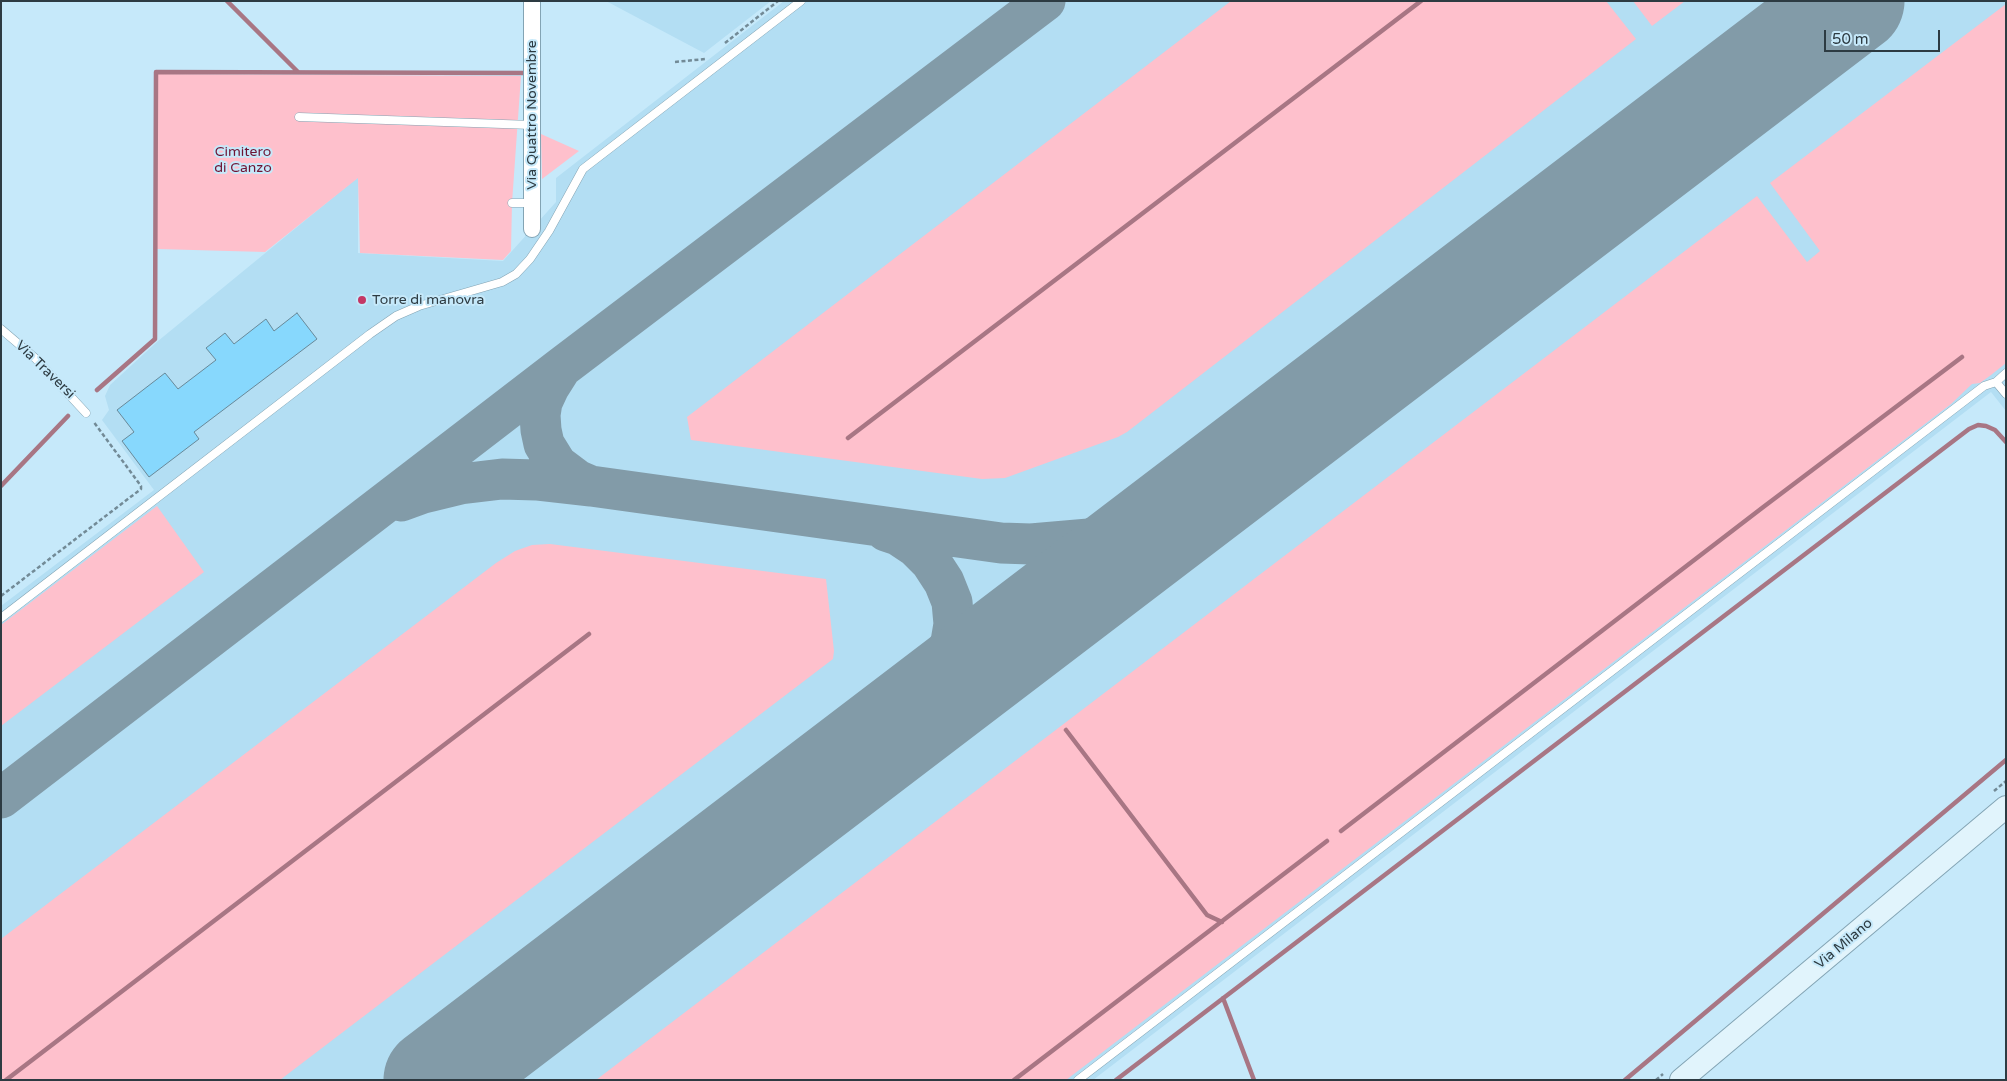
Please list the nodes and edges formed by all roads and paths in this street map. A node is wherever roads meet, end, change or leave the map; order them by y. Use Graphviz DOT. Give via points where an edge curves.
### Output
graph roads {
  1 [pos="532,1"];
  2 [pos="778,1"];
  3 [pos="801,1"];
  4 [pos="719,48"];
  5 [pos="711,54"];
  6 [pos="675,62"];
  7 [pos="299,117"];
  8 [pos="532,125"];
  9 [pos="512,202"];
  10 [pos="532,204"];
  11 [pos="537,235"];
  12 [pos="1,329"];
  13 [pos="2006,373"];
  14 [pos="1996,382"];
  15 [pos="2006,394"];
  16 [pos="86,412"];
  17 [pos="1,596"];
  18 [pos="1,618"];
  19 [pos="2006,807"];
  20 [pos="1078,1080"];
  21 [pos="1681,1080"];
  1 -- 8 [label="street, Via Quattro Novembre"];
  2 -- 4 [label="path"];
  3 -- 11 [label="lane" via="589,163"];
  5 -- 6 [label="path" via="704,60"];
  7 -- 8 [label="lane"];
  8 -- 10 [label="street, Via Quattro Novembre"];
  9 -- 10 [label="lane"];
  10 -- 11 [label="street, Via Quattro Novembre"];
  11 -- 18 [label="lane" via="530,259 516,274 502,282 396,316"];
  12 -- 16 [label="lane, Via Traversi" via="35,358"];
  13 -- 14 [label="lane"];
  14 -- 15 [label="lane"];
  14 -- 20 [label="lane" via="1984,386"];
  16 -- 17 [label="path" via="141,489"];
  19 -- 21 [label="street, Via Milano"];
}
